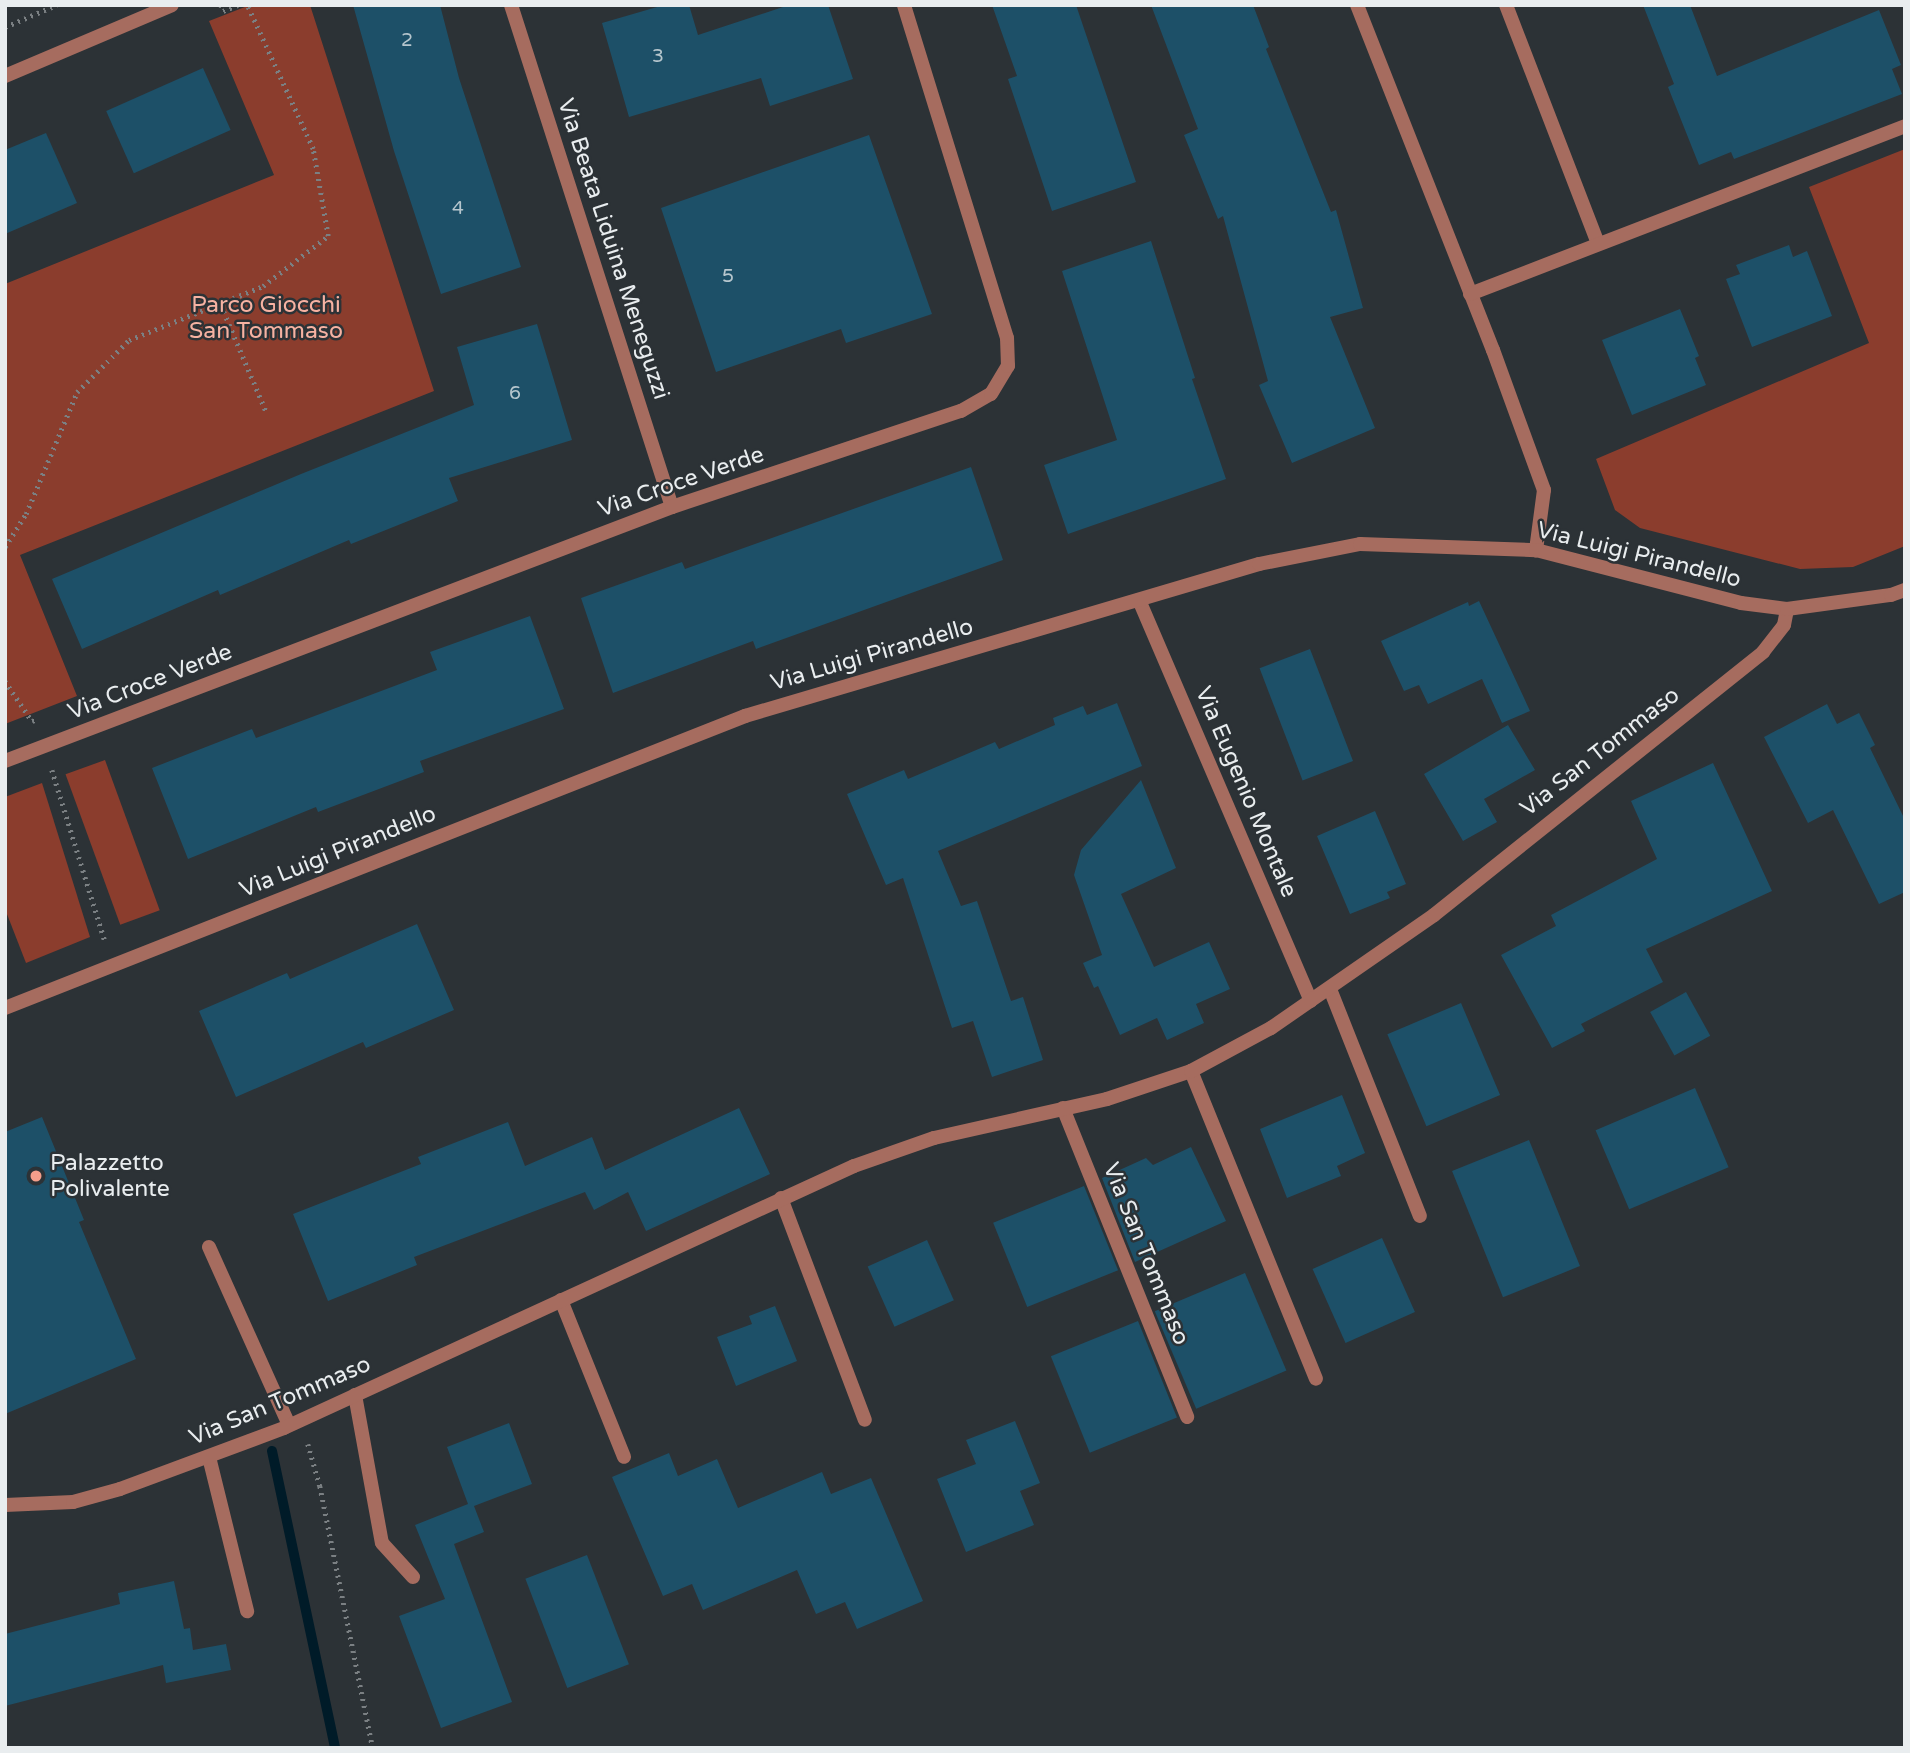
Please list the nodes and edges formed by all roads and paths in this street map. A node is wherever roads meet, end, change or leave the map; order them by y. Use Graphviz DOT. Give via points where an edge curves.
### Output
graph roads {
  1 [pos="56,5"];
  2 [pos="172,5"];
  3 [pos="221,5"];
  4 [pos="238,5"];
  5 [pos="247,5"];
  6 [pos="511,5"];
  7 [pos="904,5"];
  8 [pos="1357,5"];
  9 [pos="1506,5"];
  10 [pos="5,27"];
  11 [pos="5,76"];
  12 [pos="1905,126"];
  13 [pos="1598,243"];
  14 [pos="1470,294"];
  15 [pos="221,305"];
  16 [pos="266,411"];
  17 [pos="672,507"];
  18 [pos="5,547"];
  19 [pos="1536,550"];
  20 [pos="1905,590"];
  21 [pos="1139,600"];
  22 [pos="1787,609"];
  23 [pos="5,681"];
  24 [pos="32,721"];
  25 [pos="5,761"];
  26 [pos="51,768"];
  27 [pos="107,940"];
  28 [pos="1330,989"];
  29 [pos="1311,1001"];
  30 [pos="5,1008"];
  31 [pos="1191,1071"];
  32 [pos="1063,1108"];
  33 [pos="781,1198"];
  34 [pos="1420,1216"];
  35 [pos="209,1247"];
  36 [pos="561,1300"];
  37 [pos="1316,1379"];
  38 [pos="355,1395"];
  39 [pos="1187,1416"];
  40 [pos="865,1420"];
  41 [pos="289,1425"];
  42 [pos="308,1444"];
  43 [pos="209,1457"];
  44 [pos="624,1457"];
  45 [pos="5,1505"];
  46 [pos="413,1577"];
  47 [pos="247,1611"];
  48 [pos="373,1748"];
  1 -- 10 [label="path"];
  2 -- 11 [label="street"];
  3 -- 4 [label="path" via="223,11"];
  5 -- 15 [label="path" via="313,149 328,236 263,286"];
  6 -- 17 [label="street, Via Beata Liduina Meneguzzi"];
  7 -- 17 [label="street, Via Croce Verde" via="1007,338 1008,366 990,394 961,411"];
  8 -- 14 [label="street"];
  9 -- 13 [label="street"];
  12 -- 13 [label="street"];
  13 -- 14 [label="street"];
  14 -- 19 [label="street" via="1544,490"];
  15 -- 16 [label="path"];
  15 -- 18 [label="path" via="129,340 77,392 26,514"];
  17 -- 25 [label="street, Via Croce Verde"];
  19 -- 21 [label="street, Via Luigi Pirandello" via="1360,544 1259,564"];
  19 -- 22 [label="street, Via Luigi Pirandello" via="1741,603"];
  20 -- 22 [label="street"];
  21 -- 29 [label="street, Via Eugenio Montale"];
  21 -- 30 [label="street, Via Luigi Pirandello" via="744,716"];
  22 -- 28 [label="street, Via San Tommaso" via="1784,625 1763,652 1434,915"];
  23 -- 24 [label="path"];
  26 -- 27 [label="path"];
  28 -- 29 [label="street, Via San Tommaso"];
  28 -- 34 [label="street"];
  29 -- 31 [label="street, Via San Tommaso"];
  31 -- 32 [label="street, Via San Tommaso" via="1107,1099"];
  31 -- 37 [label="street"];
  32 -- 33 [label="street, Via San Tommaso" via="934,1138"];
  32 -- 39 [label="street, Via San Tommaso"];
  33 -- 36 [label="street, Via San Tommaso"];
  33 -- 40 [label="street"];
  35 -- 41 [label="street"];
  36 -- 38 [label="street, Via San Tommaso"];
  36 -- 44 [label="street"];
  38 -- 41 [label="street, Via San Tommaso"];
  38 -- 46 [label="street" via="382,1543"];
  41 -- 43 [label="street, Via San Tommaso"];
  42 -- 48 [label="path"];
  43 -- 45 [label="street, Via San Tommaso" via="72,1502"];
  43 -- 47 [label="street"];
}
